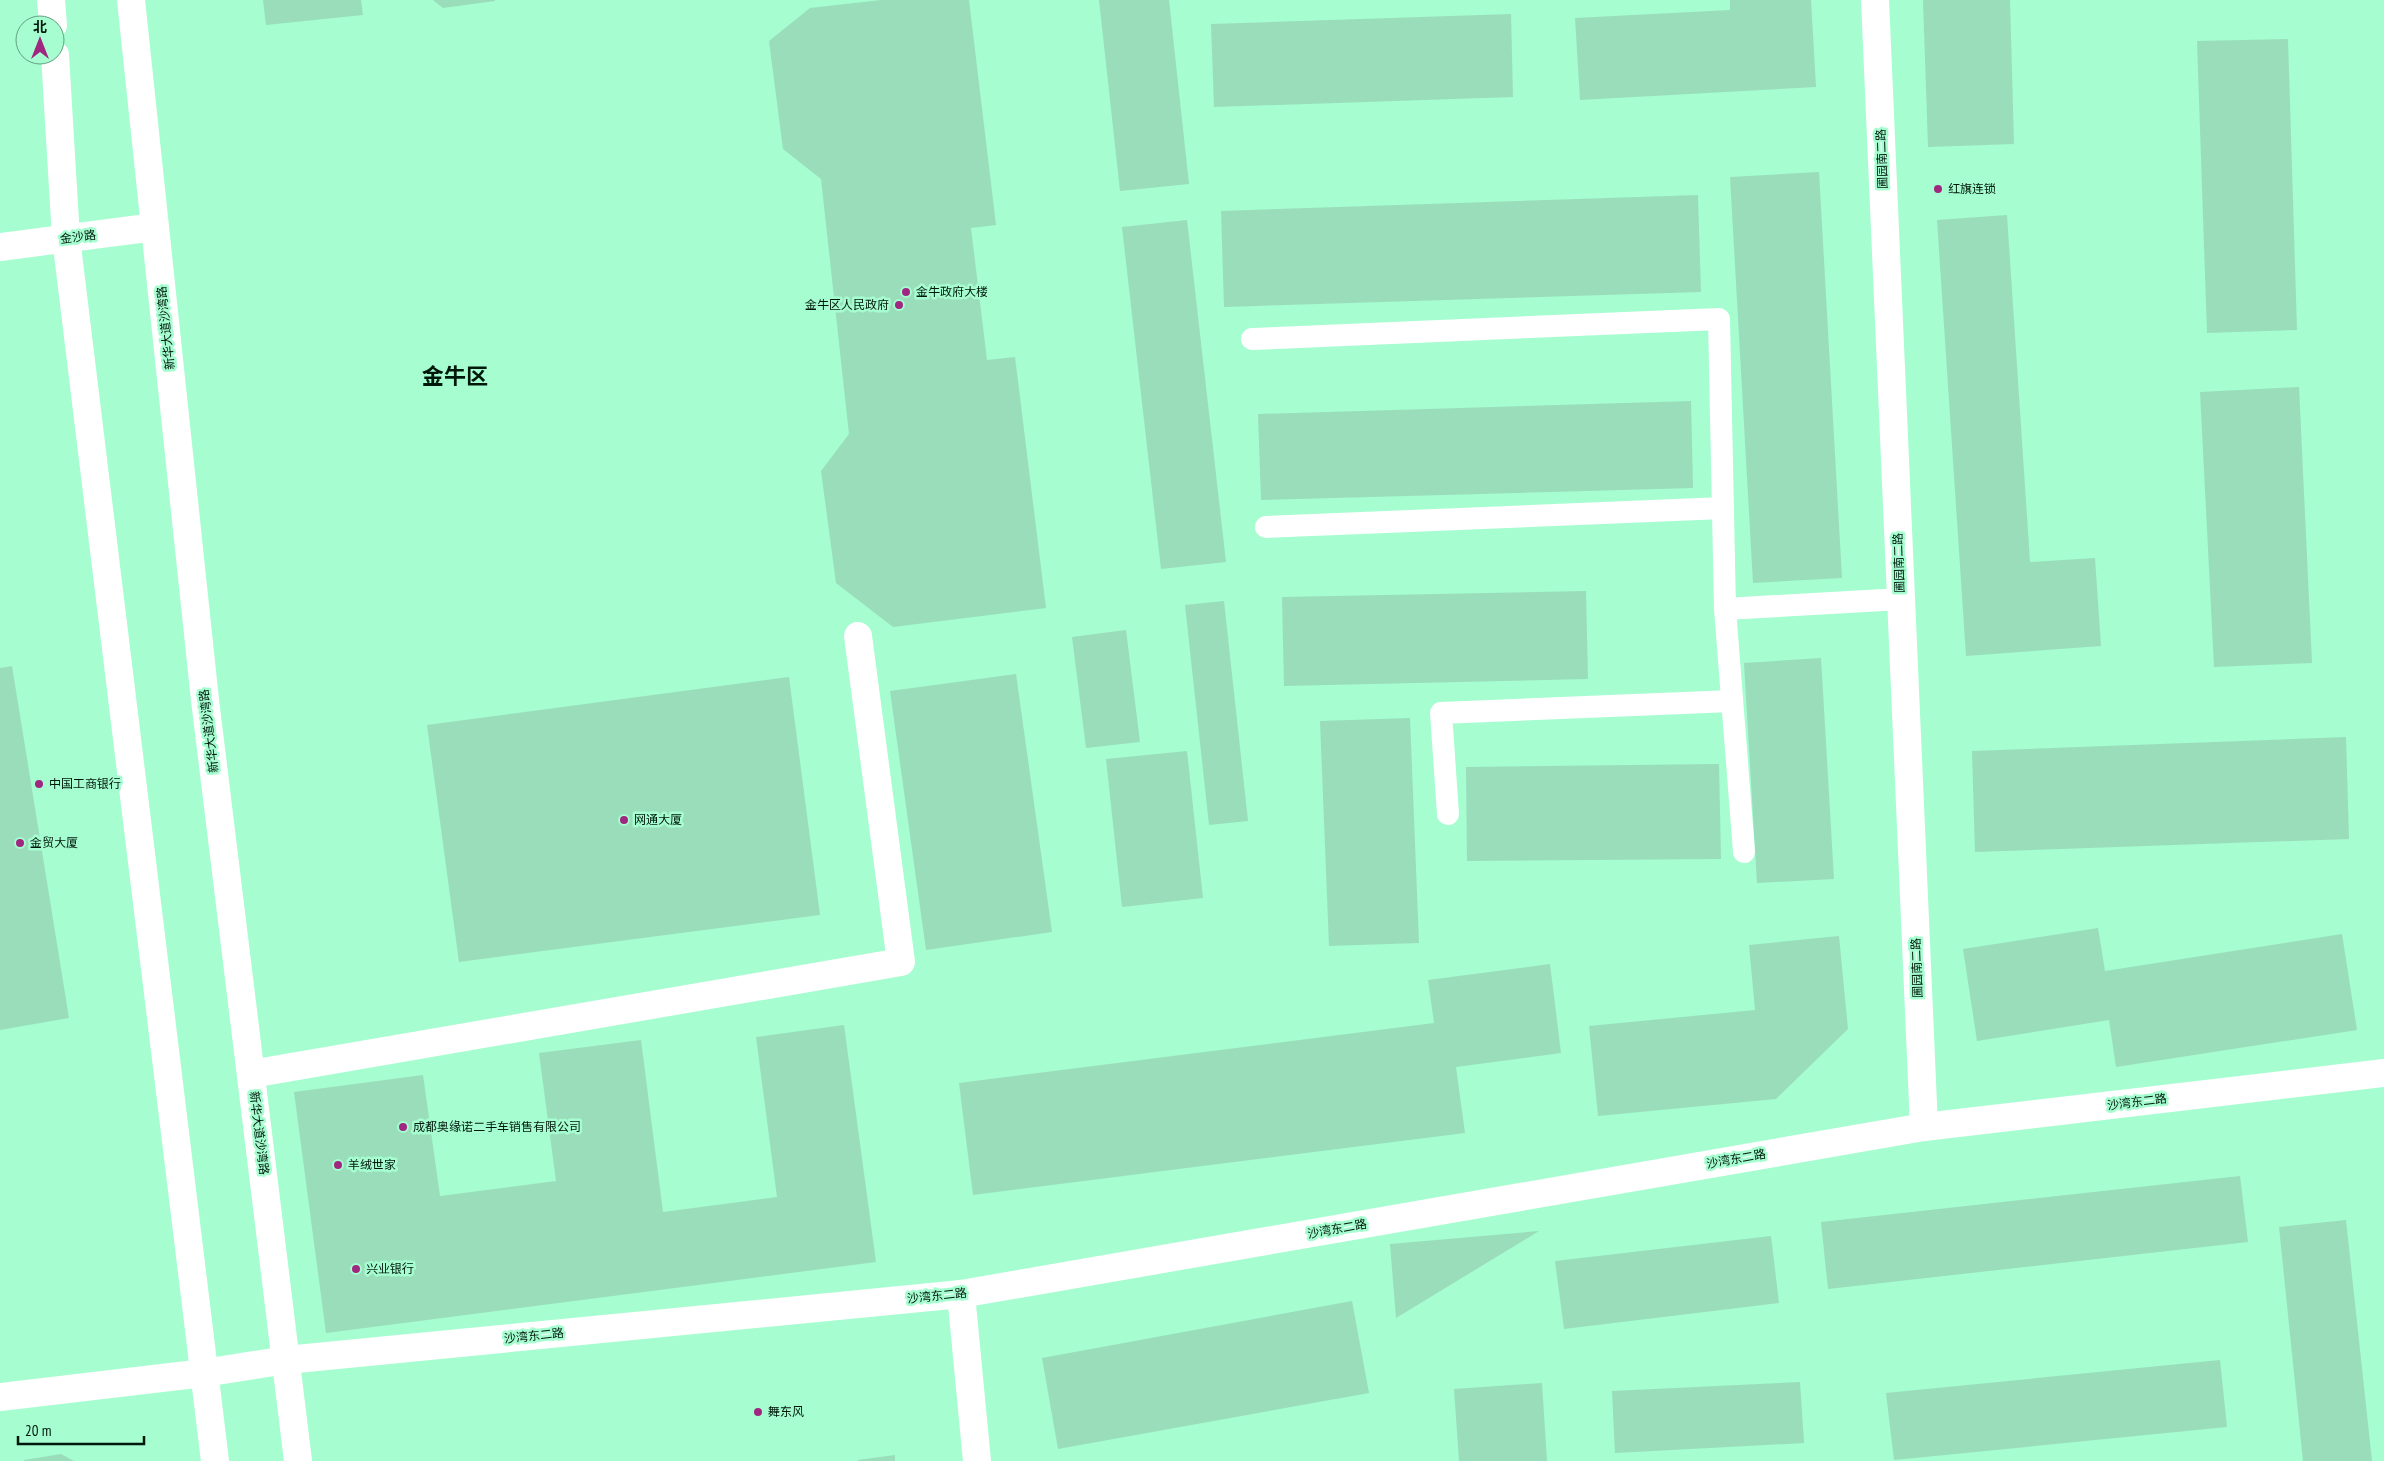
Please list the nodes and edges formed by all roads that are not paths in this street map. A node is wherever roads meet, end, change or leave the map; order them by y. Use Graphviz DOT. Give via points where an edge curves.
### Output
graph roads {
  1 [pos="51,0"];
  2 [pos="131,0"];
  3 [pos="1875,0"];
  4 [pos="52,15"];
  5 [pos="56,65"];
  6 [pos="155,227"];
  7 [pos="66,238"];
  8 [pos="0,247"];
  9 [pos="1252,339"];
  10 [pos="1723,508"];
  11 [pos="1266,527"];
  12 [pos="1901,600"];
  13 [pos="1726,609"];
  14 [pos="858,636"];
  15 [pos="1732,701"];
  16 [pos="1448,814"];
  17 [pos="1744,852"];
  18 [pos="2384,1073"];
  19 [pos="251,1074"];
  20 [pos="1924,1127"];
  21 [pos="961,1294"];
  22 [pos="286,1360"];
  23 [pos="204,1372"];
  24 [pos="0,1397"];
  25 [pos="215,1461"];
  26 [pos="298,1461"];
  27 [pos="977,1461"];
  1 -- 4 [label="street"];
  2 -- 6 [label="street, 新华大道沙湾路"];
  3 -- 12 [label="street, 圃园南二路"];
  5 -- 7 [label="street"];
  6 -- 7 [label="street, 金沙路"];
  6 -- 19 [label="street, 新华大道沙湾路" via="204,690"];
  7 -- 8 [label="street, 金沙路"];
  7 -- 23 [label="street"];
  9 -- 10 [label="lane" via="1719,319"];
  10 -- 11 [label="lane"];
  10 -- 13 [label="lane"];
  12 -- 13 [label="lane"];
  12 -- 20 [label="street, 圃园南二路"];
  13 -- 15 [label="lane"];
  14 -- 19 [label="street" via="901,962"];
  15 -- 16 [label="lane" via="1441,713"];
  15 -- 17 [label="lane"];
  18 -- 20 [label="street, 沙湾东二路"];
  19 -- 22 [label="street, 新华大道沙湾路"];
  20 -- 21 [label="street, 沙湾东二路"];
  21 -- 22 [label="street, 沙湾东二路"];
  21 -- 27 [label="street"];
  22 -- 23 [label="street, 沙湾东二路"];
  22 -- 26 [label="street, 新华大道沙湾路"];
  23 -- 24 [label="street, 沙湾东二路"];
  23 -- 25 [label="street"];
}
